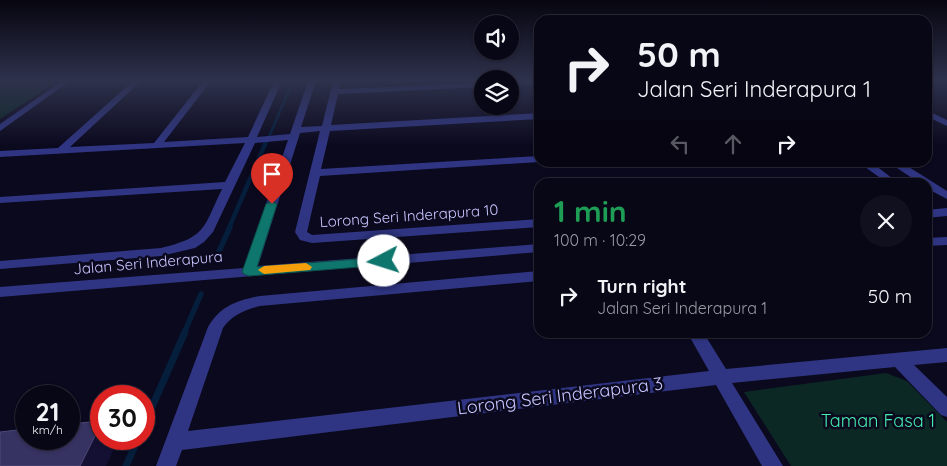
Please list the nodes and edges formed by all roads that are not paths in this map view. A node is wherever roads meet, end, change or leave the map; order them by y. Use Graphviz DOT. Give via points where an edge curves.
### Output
graph roads {
  1 [pos="35,103"];
  2 [pos="113,103"];
  3 [pos="190,103"];
  4 [pos="270,103"];
  5 [pos="305,103"];
  6 [pos="332,103"];
  7 [pos="534,116"];
  8 [pos="932,116"];
  9 [pos="947,124"];
  10 [pos="0,128"];
  11 [pos="326,128"];
  12 [pos="295,133"];
  13 [pos="256,139"];
  14 [pos="157,145"];
  15 [pos="61,150"];
  16 [pos="0,154"];
  17 [pos="534,160"];
  18 [pos="870,167"];
  19 [pos="901,167"];
  20 [pos="315,173"];
  21 [pos="886,178"];
  22 [pos="918,178"];
  23 [pos="230,185"];
  24 [pos="932,186"];
  25 [pos="945,194"];
  26 [pos="0,200"];
  27 [pos="947,212"];
  28 [pos="932,213"];
  29 [pos="534,223"];
  30 [pos="947,241"];
  31 [pos="932,242"];
  32 [pos="534,248"];
  33 [pos="0,265"];
  34 [pos="249,272"];
  35 [pos="534,276"];
  36 [pos="0,292"];
  37 [pos="698,338"];
  38 [pos="947,355"];
  39 [pos="899,360"];
  40 [pos="721,377"];
  41 [pos="947,409"];
  42 [pos="174,442"];
  43 [pos="166,466"];
  44 [pos="773,466"];
  1 -- 10 [label="street"];
  2 -- 15 [label="street"];
  3 -- 14 [label="street"];
  4 -- 13 [label="street"];
  5 -- 12 [label="street"];
  6 -- 11 [label="street"];
  7 -- 11 [label="street"];
  8 -- 9 [label="street"];
  11 -- 12 [label="street"];
  11 -- 20 [label="street"];
  12 -- 13 [label="street" via="281,138"];
  12 -- 34 [label="street"];
  13 -- 14 [label="street"];
  13 -- 23 [label="street"];
  14 -- 15 [label="street"];
  15 -- 16 [label="street"];
  17 -- 20 [label="street"];
  18 -- 21 [label="street"];
  19 -- 22 [label="street"];
  20 -- 29 [label="street, Lorong Seri Inderapura 10" via="301,232 307,238"];
  23 -- 26 [label="street"];
  23 -- 33 [label="street" via="207,232 200,239 176,250"];
  24 -- 25 [label="street"];
  27 -- 28 [label="street"];
  30 -- 31 [label="street"];
  32 -- 34 [label="street, Jalan Seri Inderapura"];
  34 -- 36 [label="street, Jalan Seri Inderapura"];
  35 -- 42 [label="street" via="260,301 232,309 216,327"];
  37 -- 40 [label="street"];
  38 -- 39 [label="street, Lorong Seri Inderapura 3"];
  39 -- 40 [label="street, Lorong Seri Inderapura 3"];
  39 -- 41 [label="street"];
  40 -- 42 [label="street, Lorong Seri Inderapura 3"];
  40 -- 44 [label="street"];
  42 -- 43 [label="street"];
}
